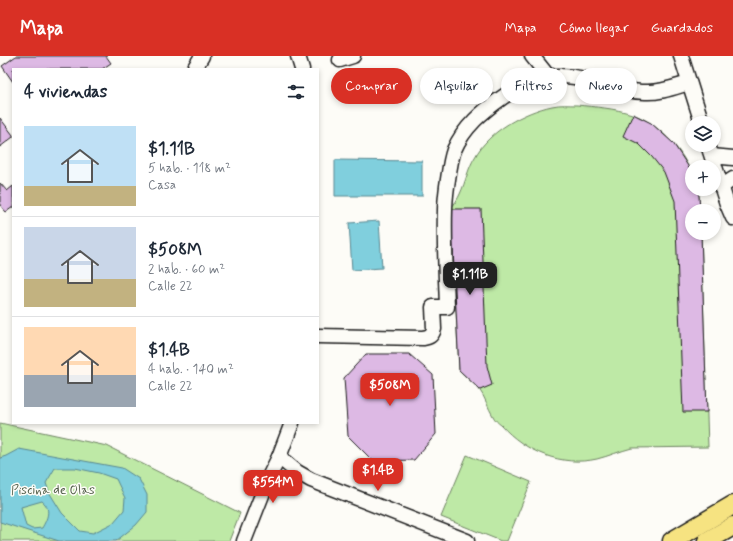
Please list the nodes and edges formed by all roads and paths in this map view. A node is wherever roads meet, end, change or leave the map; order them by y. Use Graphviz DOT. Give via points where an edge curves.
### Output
graph roads {
  1 [pos="202,56"];
  2 [pos="298,56"];
  3 [pos="532,56"];
  4 [pos="681,56"];
  5 [pos="195,68"];
  6 [pos="302,68"];
  7 [pos="542,68"];
  8 [pos="567,77"];
  9 [pos="689,83"];
  10 [pos="501,99"];
  11 [pos="700,116"];
  12 [pos="710,152"];
  13 [pos="713,152"];
  14 [pos="733,158"];
  15 [pos="733,179"];
  16 [pos="722,187"];
  17 [pos="733,218"];
  18 [pos="319,336"];
  19 [pos="292,424"];
  20 [pos="279,457"];
  21 [pos="733,505"];
  22 [pos="733,526"];
  23 [pos="244,541"];
  24 [pos="467,541"];
  25 [pos="672,541"];
  26 [pos="707,541"];
  1 -- 5 [label="street"];
  2 -- 6 [label="street"];
  3 -- 7 [label="street"];
  4 -- 9 [label="street"];
  8 -- 9 [label="street" via="624,90 645,92 664,91"];
  9 -- 11 [label="street"];
  10 -- 18 [label="street" via="476,118 464,133 449,168 445,209 447,307 433,307 434,330 431,336"];
  12 -- 16 [label="street"];
  13 -- 14 [label="street"];
  15 -- 16 [label="street"];
  16 -- 17 [label="street"];
  19 -- 20 [label="street"];
  20 -- 23 [label="street"];
  20 -- 24 [label="street" via="310,480"];
  21 -- 25 [label="main road"];
  22 -- 26 [label="main road"];
}
